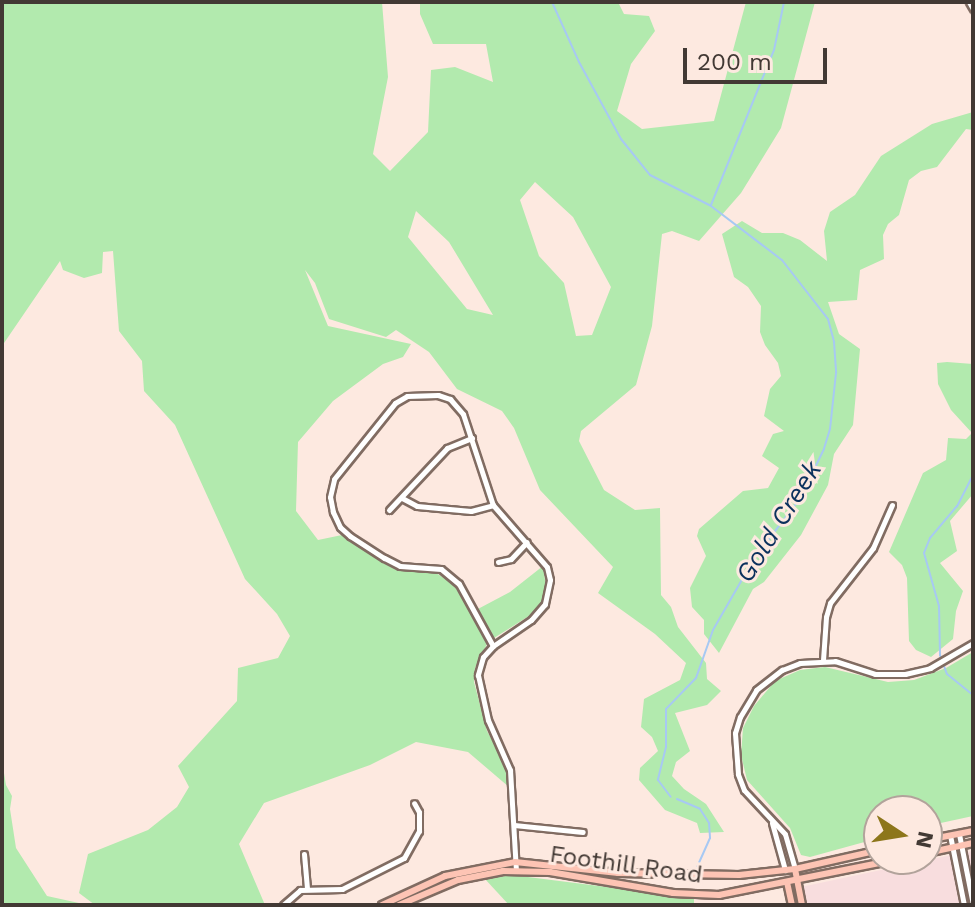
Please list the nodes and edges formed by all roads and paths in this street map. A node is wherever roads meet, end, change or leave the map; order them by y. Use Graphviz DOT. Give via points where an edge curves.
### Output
graph roads {
  1 [pos="969,2"];
  2 [pos="973,9"];
  3 [pos="472,438"];
  4 [pos="402,498"];
  5 [pos="493,505"];
  6 [pos="892,505"];
  7 [pos="389,510"];
  8 [pos="527,542"];
  9 [pos="498,562"];
  10 [pos="973,643"];
  11 [pos="493,646"];
  12 [pos="823,660"];
  13 [pos="414,803"];
  14 [pos="771,818"];
  15 [pos="514,825"];
  16 [pos="973,831"];
  17 [pos="583,832"];
  18 [pos="959,834"];
  19 [pos="950,835"];
  20 [pos="943,837"];
  21 [pos="973,843"];
  22 [pos="962,846"];
  23 [pos="953,848"];
  24 [pos="943,850"];
  25 [pos="304,854"];
  26 [pos="863,854"];
  27 [pos="515,862"];
  28 [pos="863,866"];
  29 [pos="795,869"];
  30 [pos="516,870"];
  31 [pos="785,870"];
  32 [pos="797,880"];
  33 [pos="787,882"];
  34 [pos="307,888"];
  35 [pos="283,905"];
  36 [pos="382,905"];
  37 [pos="399,905"];
  38 [pos="792,905"];
  39 [pos="802,905"];
  40 [pos="964,905"];
  41 [pos="973,905"];
  1 -- 2 [label="street"];
  3 -- 4 [label="street" via="447,448"];
  3 -- 5 [label="street"];
  3 -- 11 [label="street" via="450,399 423,393 407,396 395,403 344,464 330,497 340,527 367,548 400,566 441,569 459,584"];
  4 -- 5 [label="street" via="444,509 471,511"];
  4 -- 7 [label="street"];
  5 -- 8 [label="street"];
  6 -- 12 [label="street" via="873,548 830,603"];
  8 -- 9 [label="street" via="511,559"];
  8 -- 11 [label="street" via="547,567 548,595 531,620"];
  10 -- 12 [label="street" via="930,668 888,675"];
  11 -- 15 [label="street" via="478,675 488,720 510,770"];
  12 -- 14 [label="street" via="800,663 770,678 740,717 734,748 738,774 744,790"];
  13 -- 34 [label="street" via="419,831 404,858 342,889"];
  14 -- 29 [label="street" via="785,834"];
  14 -- 31 [label="street"];
  15 -- 17 [label="street"];
  15 -- 27 [label="street"];
  16 -- 18 [label="main road"];
  18 -- 19 [label="main road"];
  18 -- 22 [label="street"];
  19 -- 20 [label="main road"];
  19 -- 23 [label="street"];
  21 -- 22 [label="main road"];
  22 -- 23 [label="main road"];
  22 -- 41 [label="street"];
  23 -- 24 [label="main road"];
  23 -- 40 [label="street"];
  25 -- 34 [label="street"];
  26 -- 29 [label="main road, Foothill Road"];
  27 -- 30 [label="street"];
  27 -- 31 [label="main road, Foothill Road" via="670,875"];
  27 -- 36 [label="main road, Foothill Road" via="445,876"];
  28 -- 32 [label="main road, Foothill Road"];
  29 -- 31 [label="main road, Foothill Road"];
  29 -- 32 [label="main road"];
  30 -- 33 [label="main road, Foothill Road" via="701,895"];
  30 -- 37 [label="main road, Foothill Road" via="458,880"];
  31 -- 33 [label="main road"];
  32 -- 33 [label="main road, Foothill Road"];
  32 -- 39 [label="main road"];
  33 -- 38 [label="main road"];
  34 -- 35 [label="street"];
}
